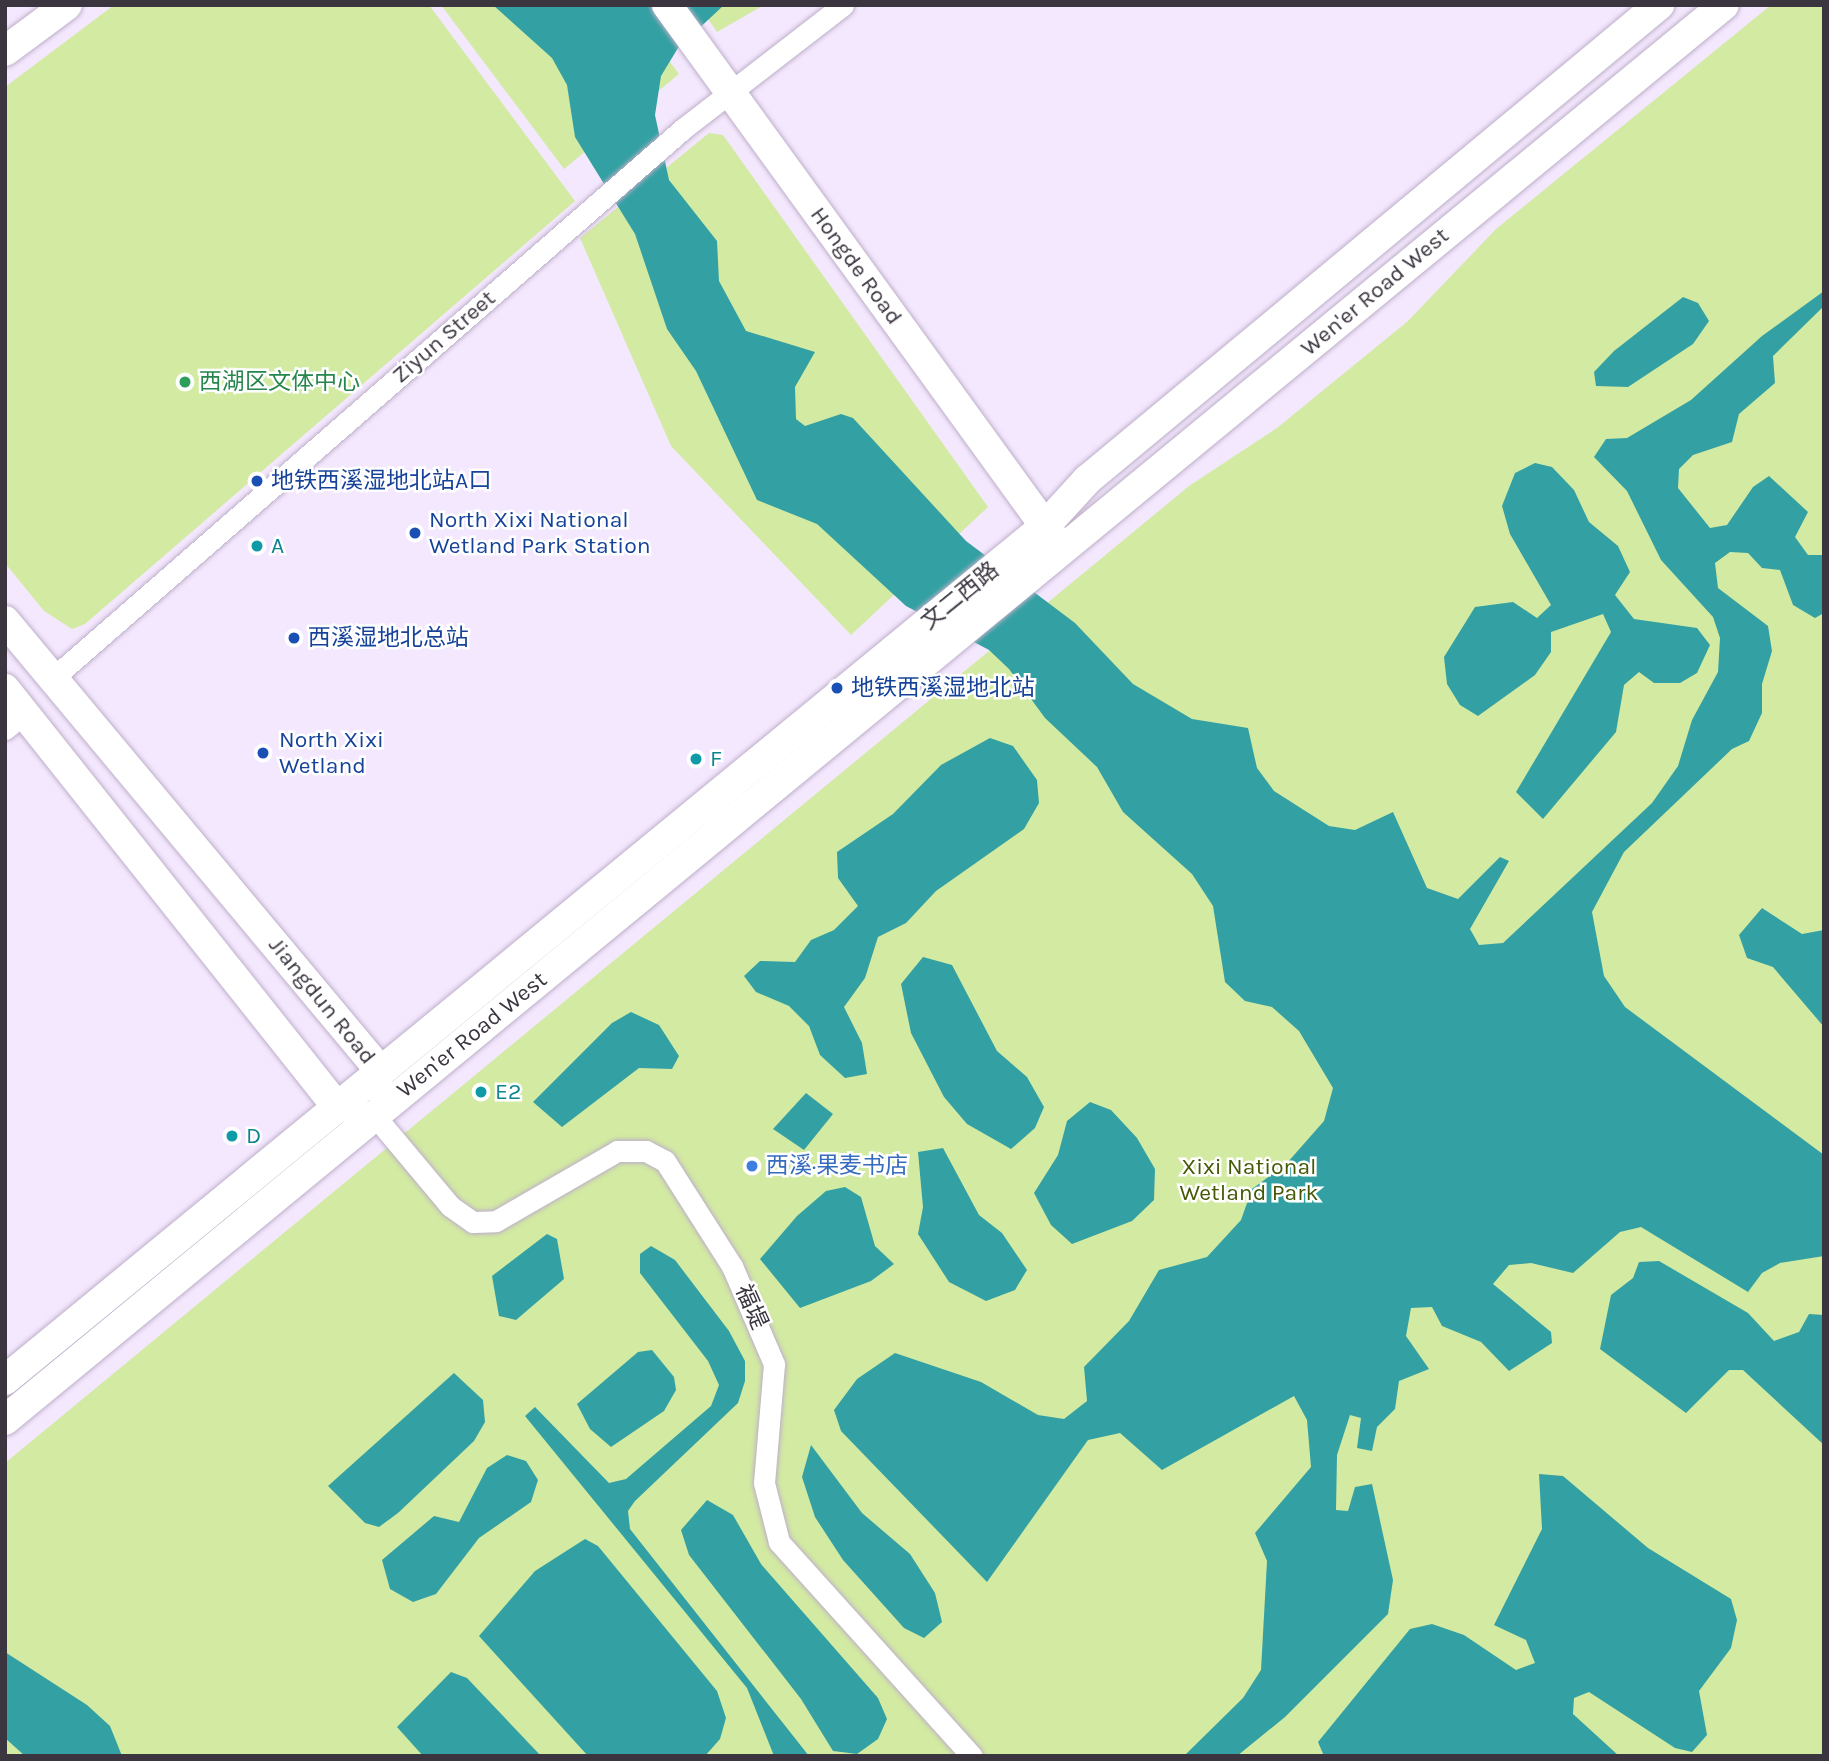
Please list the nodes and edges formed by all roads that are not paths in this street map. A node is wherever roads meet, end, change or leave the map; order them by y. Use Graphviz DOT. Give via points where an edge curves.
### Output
graph roads {
  1 [pos="67,5"];
  2 [pos="667,5"];
  3 [pos="843,5"];
  4 [pos="1659,5"];
  5 [pos="1724,5"];
  6 [pos="5,51"];
  7 [pos="729,90"];
  8 [pos="1044,527"];
  9 [pos="1064,551"];
  10 [pos="1017,569"];
  11 [pos="5,621"];
  12 [pos="912,635"];
  13 [pos="940,651"];
  14 [pos="52,678"];
  15 [pos="5,689"];
  16 [pos="15,721"];
  17 [pos="378,1068"];
  18 [pos="334,1103"];
  19 [pos="374,1115"];
  20 [pos="5,1380"];
  21 [pos="5,1420"];
  22 [pos="972,1756"];
  1 -- 6 [label="main road"];
  2 -- 7 [label="main road, Hongde Road"];
  3 -- 7 [label="street, Ziyun Street"];
  4 -- 8 [label="main road, Wen'er Road West" via="1087,480"];
  5 -- 9 [label="main road, Wen'er Road West"];
  7 -- 8 [label="main road, Hongde Road"];
  7 -- 14 [label="street, Ziyun Street"];
  8 -- 9 [label="main road, Hongde Road"];
  8 -- 10 [label="main road, Wen'er Road West"];
  9 -- 10 [label="main road, Wen'er Road West"];
  10 -- 12 [label="main road, 文二西路"];
  10 -- 13 [label="main road, 文二西路"];
  11 -- 14 [label="main road, Jiangdun Road"];
  12 -- 17 [label="main road, Wen'er Road West"];
  13 -- 19 [label="main road, Wen'er Road West"];
  14 -- 17 [label="main road, Jiangdun Road"];
  15 -- 16 [label="main road"];
  16 -- 18 [label="main road"];
  17 -- 18 [label="main road, Wen'er Road West"];
  17 -- 19 [label="main road, Jiangdun Road"];
  18 -- 19 [label="main road"];
  18 -- 20 [label="main road, Wen'er Road West"];
  19 -- 21 [label="main road, Wen'er Road West"];
  19 -- 22 [label="street, 福堤" via="450,1206 473,1222 496,1221 617,1151 646,1152 665,1161 732,1266 774,1364 764,1483 779,1542"];
}
